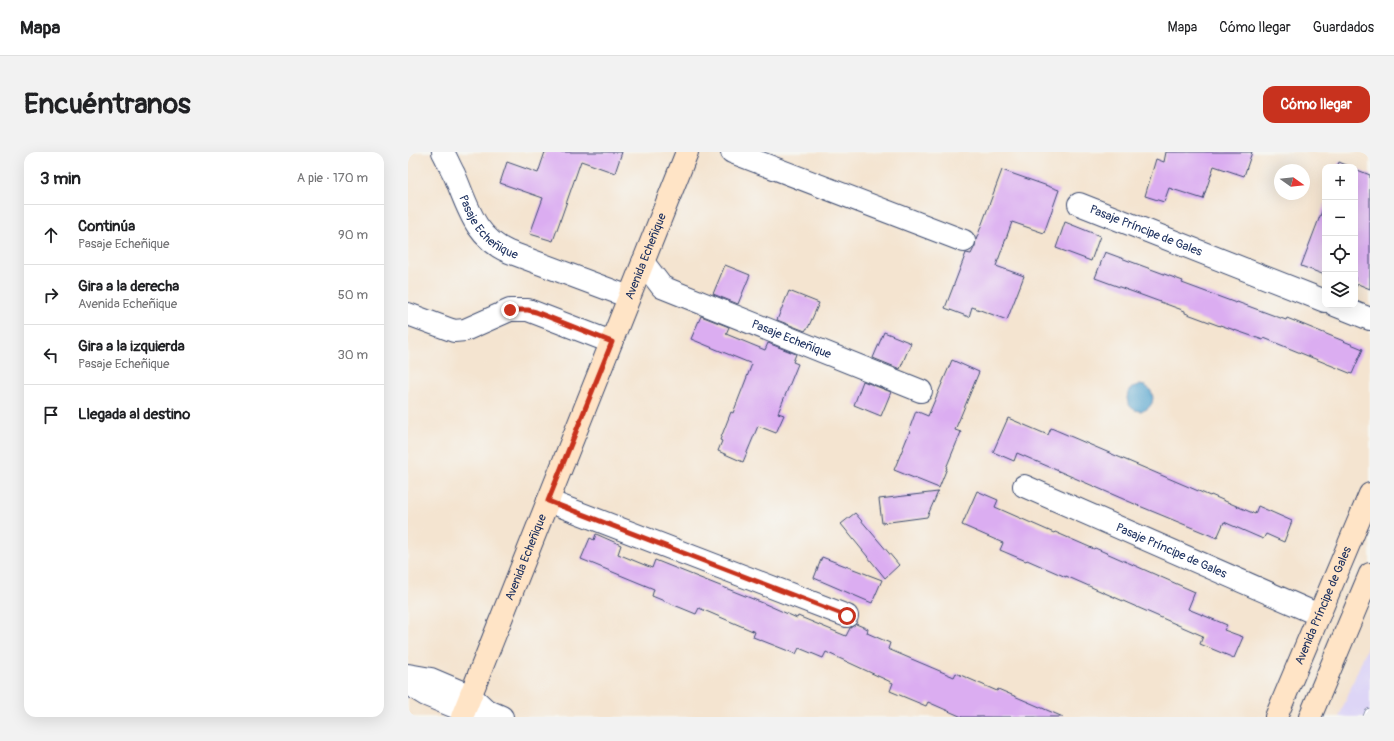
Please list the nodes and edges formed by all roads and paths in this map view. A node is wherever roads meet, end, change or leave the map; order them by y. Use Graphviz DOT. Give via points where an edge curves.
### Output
graph roads {
  1 [pos="443,152"];
  2 [pos="687,152"];
  3 [pos="732,152"];
  4 [pos="1079,204"];
  5 [pos="964,241"];
  6 [pos="643,262"];
  7 [pos="662,287"];
  8 [pos="631,293"];
  9 [pos="1322,300"];
  10 [pos="1342,308"];
  11 [pos="408,314"];
  12 [pos="1370,319"];
  13 [pos="612,342"];
  14 [pos="921,391"];
  15 [pos="1024,486"];
  16 [pos="1370,494"];
  17 [pos="548,501"];
  18 [pos="1370,574"];
  19 [pos="1319,615"];
  20 [pos="847,616"];
  21 [pos="408,675"];
  22 [pos="408,684"];
  23 [pos="477,710"];
  24 [pos="1370,714"];
  25 [pos="1276,717"];
  26 [pos="1310,717"];
  27 [pos="1369,717"];
  1 -- 8 [label="street, Pasaje Echeñique" via="476,224 492,243 509,252"];
  2 -- 6 [label="street, Avenida Echeñique"];
  3 -- 5 [label="street"];
  4 -- 9 [label="street, Pasaje Príncipe de Gales"];
  6 -- 7 [label="street"];
  6 -- 8 [label="street, Avenida Echeñique"];
  7 -- 8 [label="street, Pasaje Echeñique"];
  7 -- 14 [label="street, Pasaje Echeñique"];
  8 -- 13 [label="street, Avenida Echeñique"];
  10 -- 12 [label="street"];
  11 -- 13 [label="street" via="454,331 465,330 510,310 528,310"];
  13 -- 17 [label="street, Avenida Echeñique"];
  15 -- 19 [label="street, Pasaje Príncipe de Gales"];
  16 -- 19 [label="street, Avenida Príncipe de Gales"];
  17 -- 20 [label="street"];
  17 -- 23 [label="street, Avenida Echeñique"];
  18 -- 26 [label="street"];
  19 -- 25 [label="street, Avenida Príncipe de Gales"];
  21 -- 23 [label="street" via="431,680"];
  22 -- 23 [label="street" via="426,695"];
  24 -- 27 [label="lane"];
}
